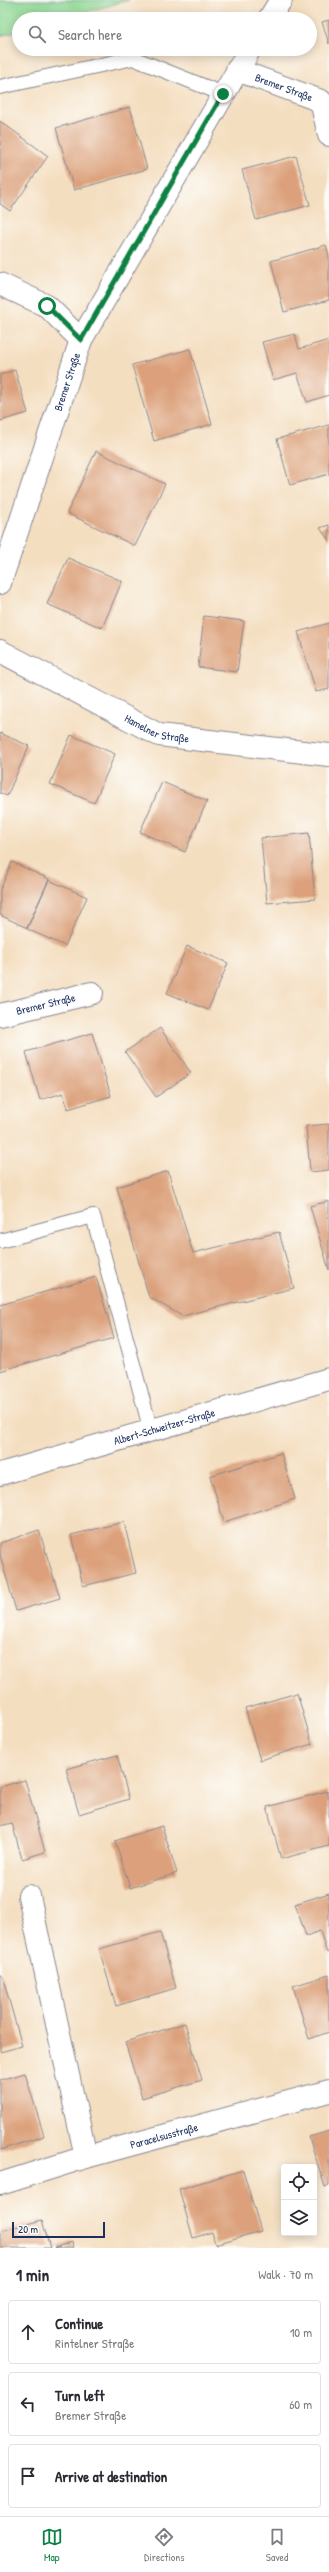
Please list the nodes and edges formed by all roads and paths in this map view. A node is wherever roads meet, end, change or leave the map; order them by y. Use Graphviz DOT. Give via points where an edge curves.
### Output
graph roads {
  1 [pos="281,0"];
  2 [pos="273,12"];
  3 [pos="246,56"];
  4 [pos="237,70"];
  5 [pos="0,87"];
  6 [pos="223,94"];
  7 [pos="329,135"];
  8 [pos="0,284"];
  9 [pos="81,340"];
  10 [pos="0,583"];
  11 [pos="0,651"];
  12 [pos="329,755"];
  13 [pos="92,993"];
  14 [pos="0,1015"];
  15 [pos="0,1241"];
  16 [pos="329,1379"];
  17 [pos="151,1430"];
  18 [pos="0,1474"];
  19 [pos="28,1896"];
  20 [pos="329,2091"];
  21 [pos="86,2157"];
  22 [pos="0,2184"];
  1 -- 2 [label="street"];
  3 -- 4 [label="street, Bremer Straße"];
  4 -- 6 [label="street, Bremer Straße"];
  4 -- 7 [label="street, Bremer Straße" via="321,101"];
  5 -- 6 [label="lane" via="133,58"];
  6 -- 9 [label="street, Bremer Straße"];
  8 -- 9 [label="street" via="47,306"];
  9 -- 10 [label="street, Bremer Straße"];
  11 -- 12 [label="street, Hamelner Straße" via="159,735"];
  13 -- 14 [label="street, Bremer Straße"];
  15 -- 17 [label="lane" via="93,1216"];
  16 -- 17 [label="street, Albert-Schweitzer-Straße"];
  17 -- 18 [label="street, Albert-Schweitzer-Straße"];
  19 -- 21 [label="street"];
  20 -- 21 [label="street, Paracelsusstraße"];
  21 -- 22 [label="street, Paracelsusstraße"];
}
